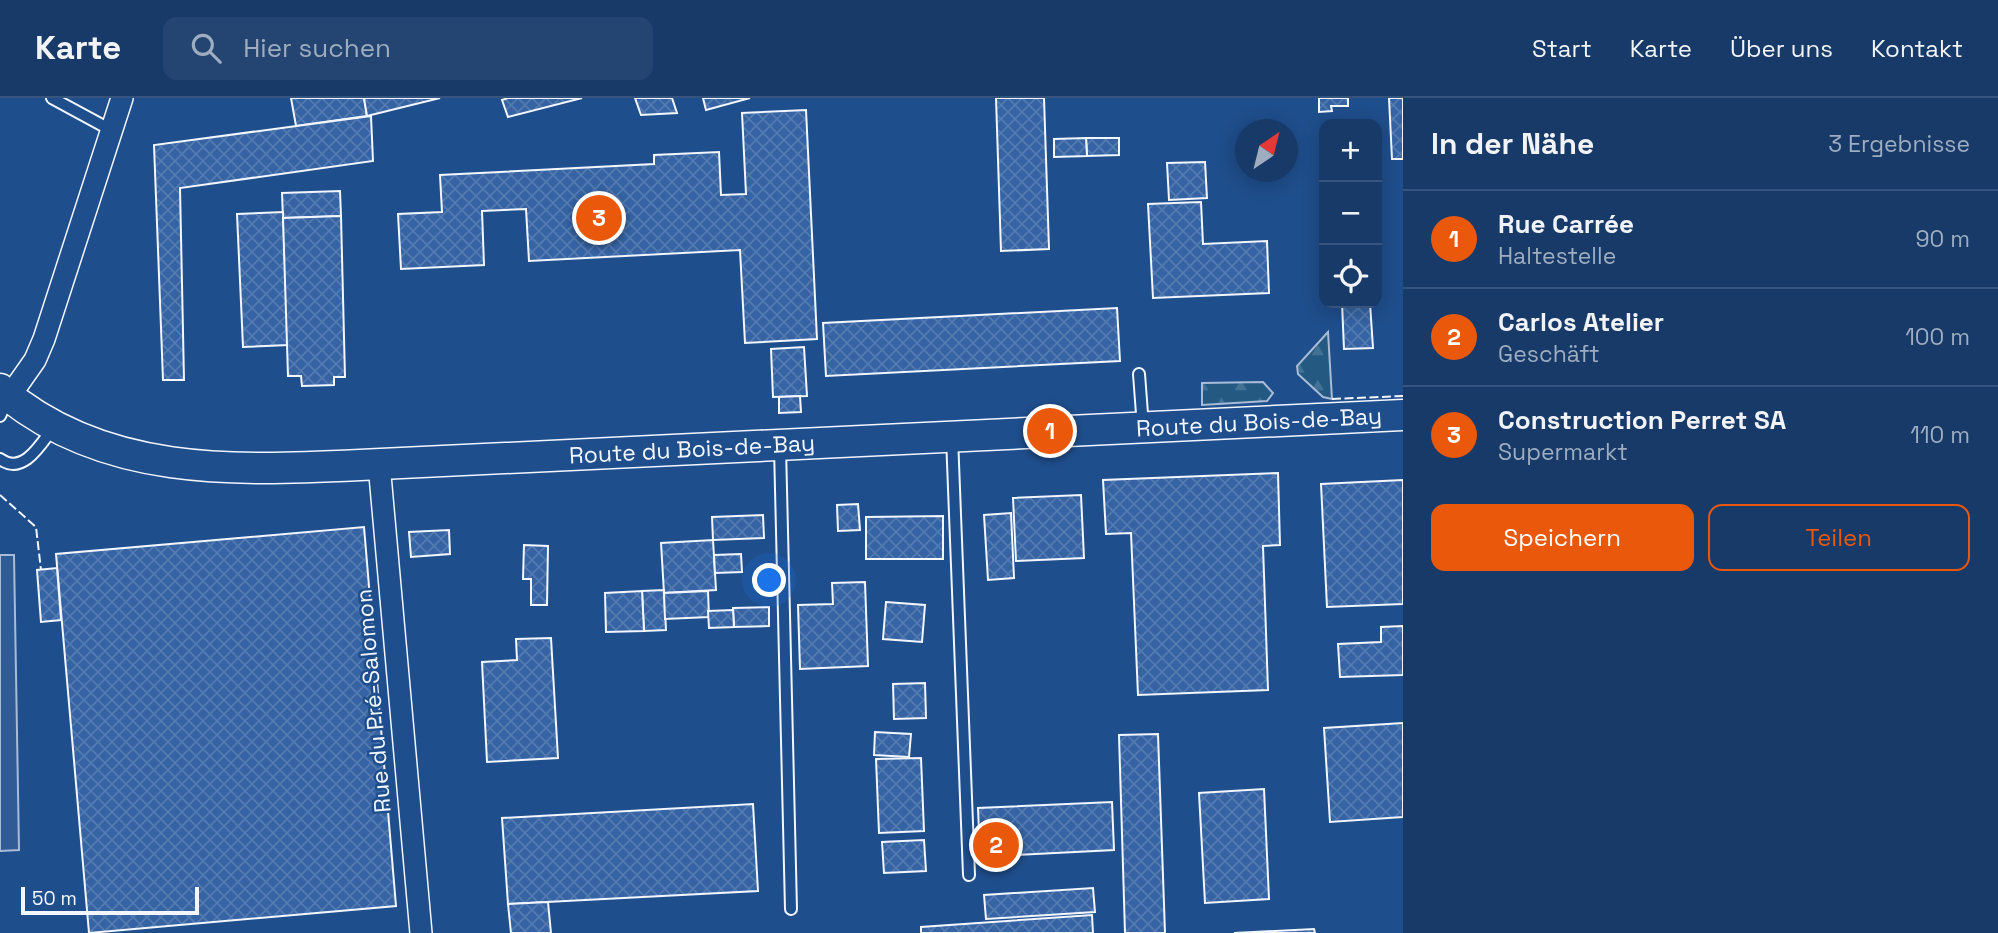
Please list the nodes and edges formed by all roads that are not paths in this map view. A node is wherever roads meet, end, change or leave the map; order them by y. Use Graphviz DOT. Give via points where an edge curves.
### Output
graph roads {
  1 [pos="52,98"];
  2 [pos="122,98"];
  3 [pos="110,130"];
  4 [pos="1139,374"];
  5 [pos="3,400"];
  6 [pos="1403,415"];
  7 [pos="54,426"];
  8 [pos="1143,427"];
  9 [pos="952,436"];
  10 [pos="780,445"];
  11 [pos="0,459"];
  12 [pos="379,464"];
  13 [pos="969,875"];
  14 [pos="791,909"];
  15 [pos="421,933"];
  1 -- 3 [label="lane"];
  2 -- 3 [label="street"];
  3 -- 5 [label="street" via="47,331 35,360"];
  4 -- 8 [label="lane"];
  5 -- 7 [label="main road, Route du Bois-de-Bay"];
  6 -- 8 [label="main road, Route du Bois-de-Bay"];
  7 -- 11 [label="lane" via="34,454 19,464"];
  7 -- 12 [label="main road, Route du Bois-de-Bay" via="114,450 165,463 276,469"];
  8 -- 9 [label="main road, Route du Bois-de-Bay"];
  9 -- 10 [label="main road, Route du Bois-de-Bay"];
  9 -- 13 [label="lane"];
  10 -- 12 [label="main road, Route du Bois-de-Bay"];
  10 -- 14 [label="lane"];
  12 -- 15 [label="street, Rue du Pré-Salomon"];
}
